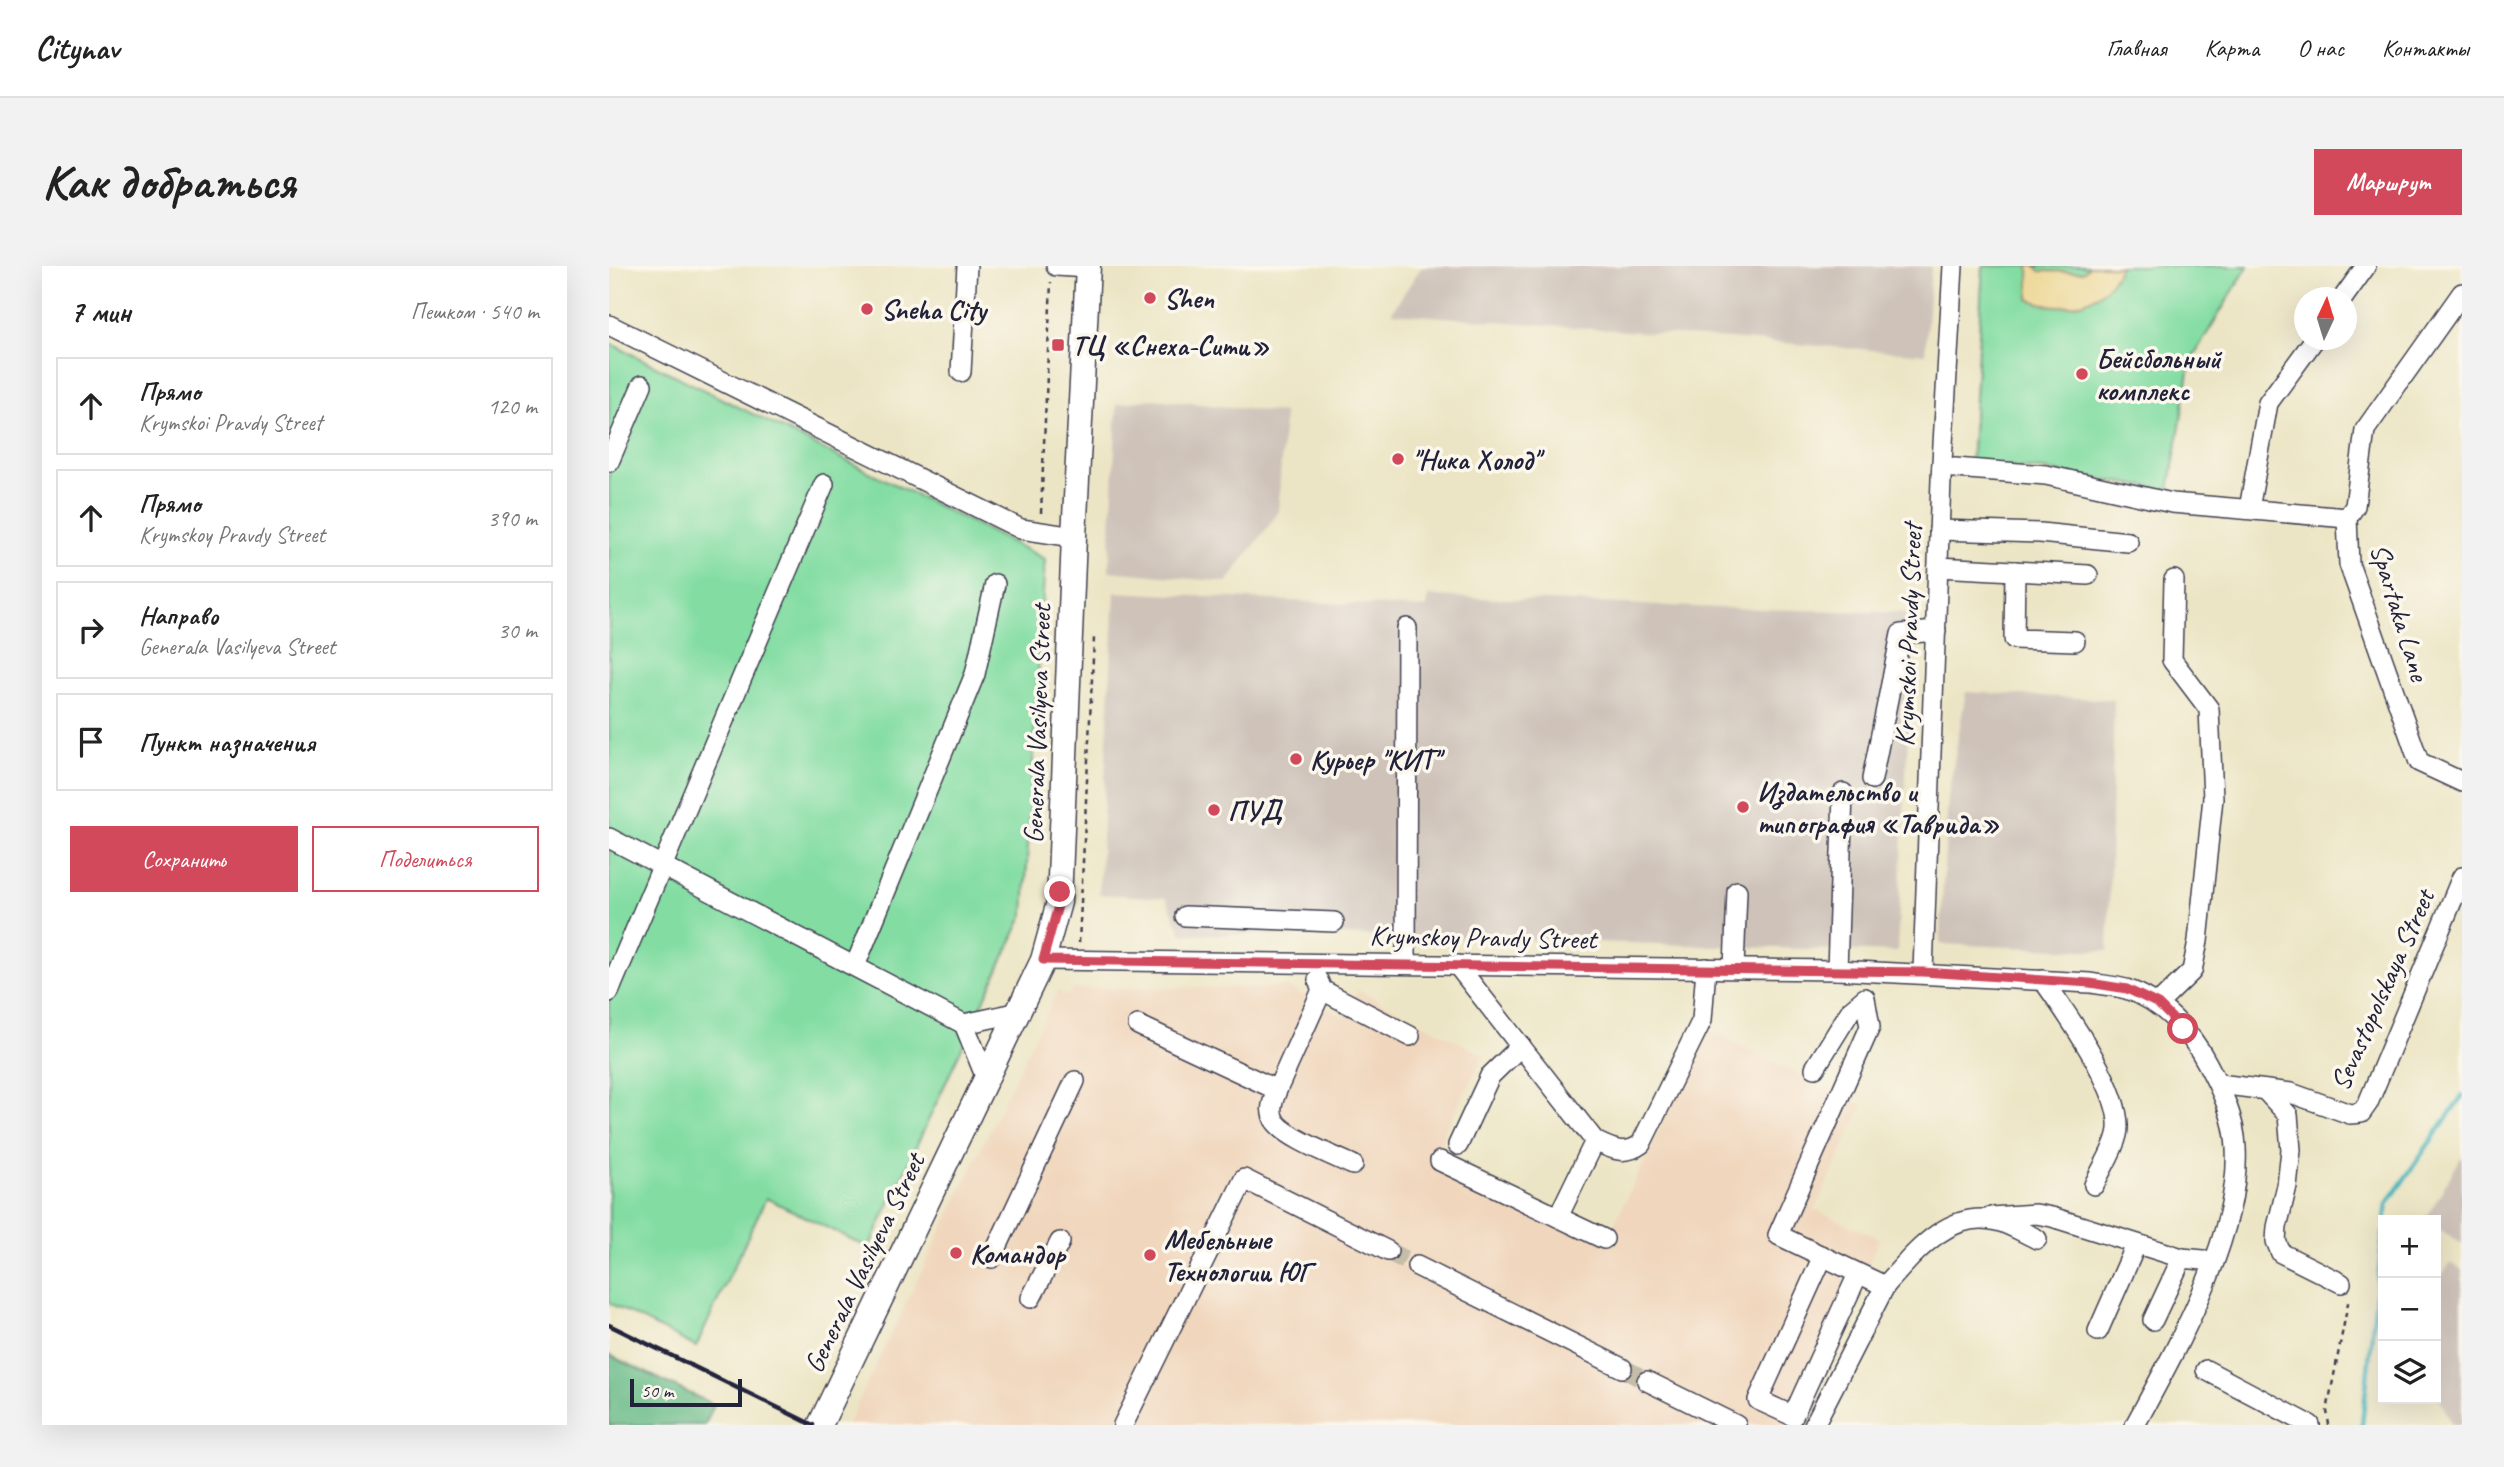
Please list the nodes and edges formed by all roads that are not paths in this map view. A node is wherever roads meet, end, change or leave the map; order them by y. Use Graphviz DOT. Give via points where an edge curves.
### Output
graph roads {
  1 [pos="967,266"];
  2 [pos="1952,266"];
  3 [pos="2366,266"];
  4 [pos="1088,267"];
  5 [pos="1054,272"];
  6 [pos="2351,287"];
  7 [pos="2462,293"];
  8 [pos="609,325"];
  9 [pos="2307,350"];
  10 [pos="961,372"];
  11 [pos="642,385"];
  12 [pos="609,462"];
  13 [pos="1942,467"];
  14 [pos="824,484"];
  15 [pos="2249,509"];
  16 [pos="2347,518"];
  17 [pos="1940,530"];
  18 [pos="1074,537"];
  19 [pos="2128,542"];
  20 [pos="1938,567"];
  21 [pos="2015,571"];
  22 [pos="2088,576"];
  23 [pos="2174,580"];
  24 [pos="995,584"];
  25 [pos="1407,628"];
  26 [pos="1936,631"];
  27 [pos="2075,641"];
  28 [pos="1872,779"];
  29 [pos="2462,782"];
  30 [pos="1843,793"];
  31 [pos="609,838"];
  32 [pos="2462,877"];
  33 [pos="1737,891"];
  34 [pos="1185,916"];
  35 [pos="1334,922"];
  36 [pos="1043,960"];
  37 [pos="1310,963"];
  38 [pos="1406,964"];
  39 [pos="1457,965"];
  40 [pos="855,966"];
  41 [pos="1706,968"];
  42 [pos="1734,968"];
  43 [pos="1837,970"];
  44 [pos="1871,971"];
  45 [pos="1923,972"];
  46 [pos="2043,980"];
  47 [pos="1322,990"];
  48 [pos="609,992"];
  49 [pos="1865,998"];
  50 [pos="2158,1004"];
  51 [pos="1015,1013"];
  52 [pos="964,1024"];
  53 [pos="1138,1025"];
  54 [pos="1410,1036"];
  55 [pos="1521,1046"];
  56 [pos="1815,1068"];
  57 [pos="986,1078"];
  58 [pos="1075,1081"];
  59 [pos="2219,1084"];
  60 [pos="1277,1090"];
  61 [pos="2265,1090"];
  62 [pos="1595,1141"];
  63 [pos="1458,1145"];
  64 [pos="1440,1161"];
  65 [pos="1353,1165"];
  66 [pos="2094,1185"];
  67 [pos="1558,1217"];
  68 [pos="1976,1217"];
  69 [pos="1604,1238"];
  70 [pos="2037,1239"];
  71 [pos="1060,1242"];
  72 [pos="2136,1245"];
  73 [pos="1388,1251"];
  74 [pos="1823,1256"];
  75 [pos="992,1258"];
  76 [pos="2182,1258"];
  77 [pos="2214,1261"];
  78 [pos="1417,1266"];
  79 [pos="1858,1274"];
  80 [pos="2341,1283"];
  81 [pos="1885,1286"];
  82 [pos="1031,1298"];
  83 [pos="2153,1321"];
  84 [pos="2098,1331"];
  85 [pos="1622,1368"];
  86 [pos="2206,1370"];
  87 [pos="1647,1381"];
  88 [pos="820,1425"];
  89 [pos="1123,1425"];
  90 [pos="1736,1425"];
  91 [pos="1814,1425"];
  92 [pos="2135,1425"];
  93 [pos="2310,1425"];
  1 -- 10 [label="street"];
  2 -- 13 [label="street, Krymskoi Pravdy Street"];
  3 -- 6 [label="street"];
  4 -- 5 [label="street"];
  4 -- 18 [label="main road, Generala Vasilyeva Street"];
  7 -- 16 [label="street, Spartaka Lane" via="2365,430 2355,506"];
  8 -- 18 [label="street" via="1021,529"];
  9 -- 15 [label="street" via="2268,403"];
  11 -- 12 [label="street"];
  13 -- 15 [label="street" via="2046,475 2172,503"];
  13 -- 17 [label="street, Krymskoi Pravdy Street"];
  14 -- 48 [label="street"];
  15 -- 16 [label="street"];
  16 -- 29 [label="street, Spartaka Lane" via="2349,564 2419,762"];
  17 -- 19 [label="street"];
  17 -- 20 [label="street, Krymskoi Pravdy Street"];
  18 -- 36 [label="main road, Generala Vasilyeva Street" via="1059,902"];
  20 -- 21 [label="street"];
  20 -- 26 [label="street, Krymskoi Pravdy Street"];
  21 -- 22 [label="street"];
  21 -- 27 [label="street" via="2014,639"];
  23 -- 50 [label="street" via="2172,660 2209,709 2213,798 2192,971"];
  24 -- 40 [label="street" via="975,674"];
  25 -- 38 [label="street"];
  26 -- 28 [label="street" via="1901,634"];
  26 -- 45 [label="street, Krymskoi Pravdy Street"];
  30 -- 43 [label="street"];
  31 -- 40 [label="street"];
  32 -- 61 [label="street, Sevastopolskaya Street" via="2361,1112 2350,1114 2291,1093"];
  33 -- 42 [label="street"];
  34 -- 35 [label="street"];
  36 -- 37 [label="street, Krymskoy Pravdy Street"];
  36 -- 57 [label="main road, Generala Vasilyeva Street"];
  37 -- 38 [label="street, Krymskoy Pravdy Street"];
  37 -- 47 [label="street"];
  38 -- 39 [label="street, Krymskoy Pravdy Street"];
  39 -- 41 [label="street, Krymskoy Pravdy Street"];
  39 -- 55 [label="street"];
  40 -- 52 [label="street"];
  41 -- 42 [label="street, Krymskoy Pravdy Street"];
  41 -- 62 [label="street" via="1702,1020 1641,1144 1623,1151"];
  42 -- 43 [label="street, Krymskoy Pravdy Street"];
  43 -- 44 [label="street, Krymskoy Pravdy Street"];
  44 -- 45 [label="street, Krymskoy Pravdy Street"];
  44 -- 49 [label="street"];
  45 -- 46 [label="street"];
  46 -- 50 [label="street" via="2127,989"];
  46 -- 66 [label="street" via="2075,1026 2114,1102 2119,1122"];
  47 -- 54 [label="street"];
  47 -- 60 [label="street"];
  49 -- 56 [label="street" via="1851,1010"];
  49 -- 74 [label="street" via="1870,1027 1778,1235"];
  50 -- 59 [label="street" via="2201,1052"];
  51 -- 52 [label="street"];
  52 -- 57 [label="street"];
  53 -- 60 [label="street"];
  55 -- 62 [label="street"];
  55 -- 63 [label="street" via="1490,1076"];
  57 -- 88 [label="main road, Generala Vasilyeva Street"];
  58 -- 75 [label="street"];
  59 -- 61 [label="street"];
  59 -- 77 [label="street" via="2236,1145 2237,1174"];
  60 -- 65 [label="street" via="1272,1116 1279,1129"];
  61 -- 80 [label="street" via="2288,1115 2291,1150 2276,1241 2281,1253"];
  62 -- 67 [label="street"];
  64 -- 67 [label="street"];
  67 -- 69 [label="street"];
  68 -- 70 [label="street" via="1999,1221"];
  68 -- 72 [label="street" via="2036,1214"];
  68 -- 81 [label="street" via="1955,1223 1924,1244"];
  71 -- 82 [label="street"];
  72 -- 76 [label="street"];
  72 -- 84 [label="street"];
  73 -- 89 [label="street" via="1244,1179"];
  74 -- 79 [label="street"];
  74 -- 79 [label="street" via="1758,1400 1793,1416"];
  76 -- 77 [label="street"];
  76 -- 83 [label="street"];
  77 -- 92 [label="street"];
  78 -- 85 [label="street"];
  79 -- 81 [label="street"];
  81 -- 91 [label="street"];
  86 -- 93 [label="street"];
  87 -- 90 [label="street"];
}
